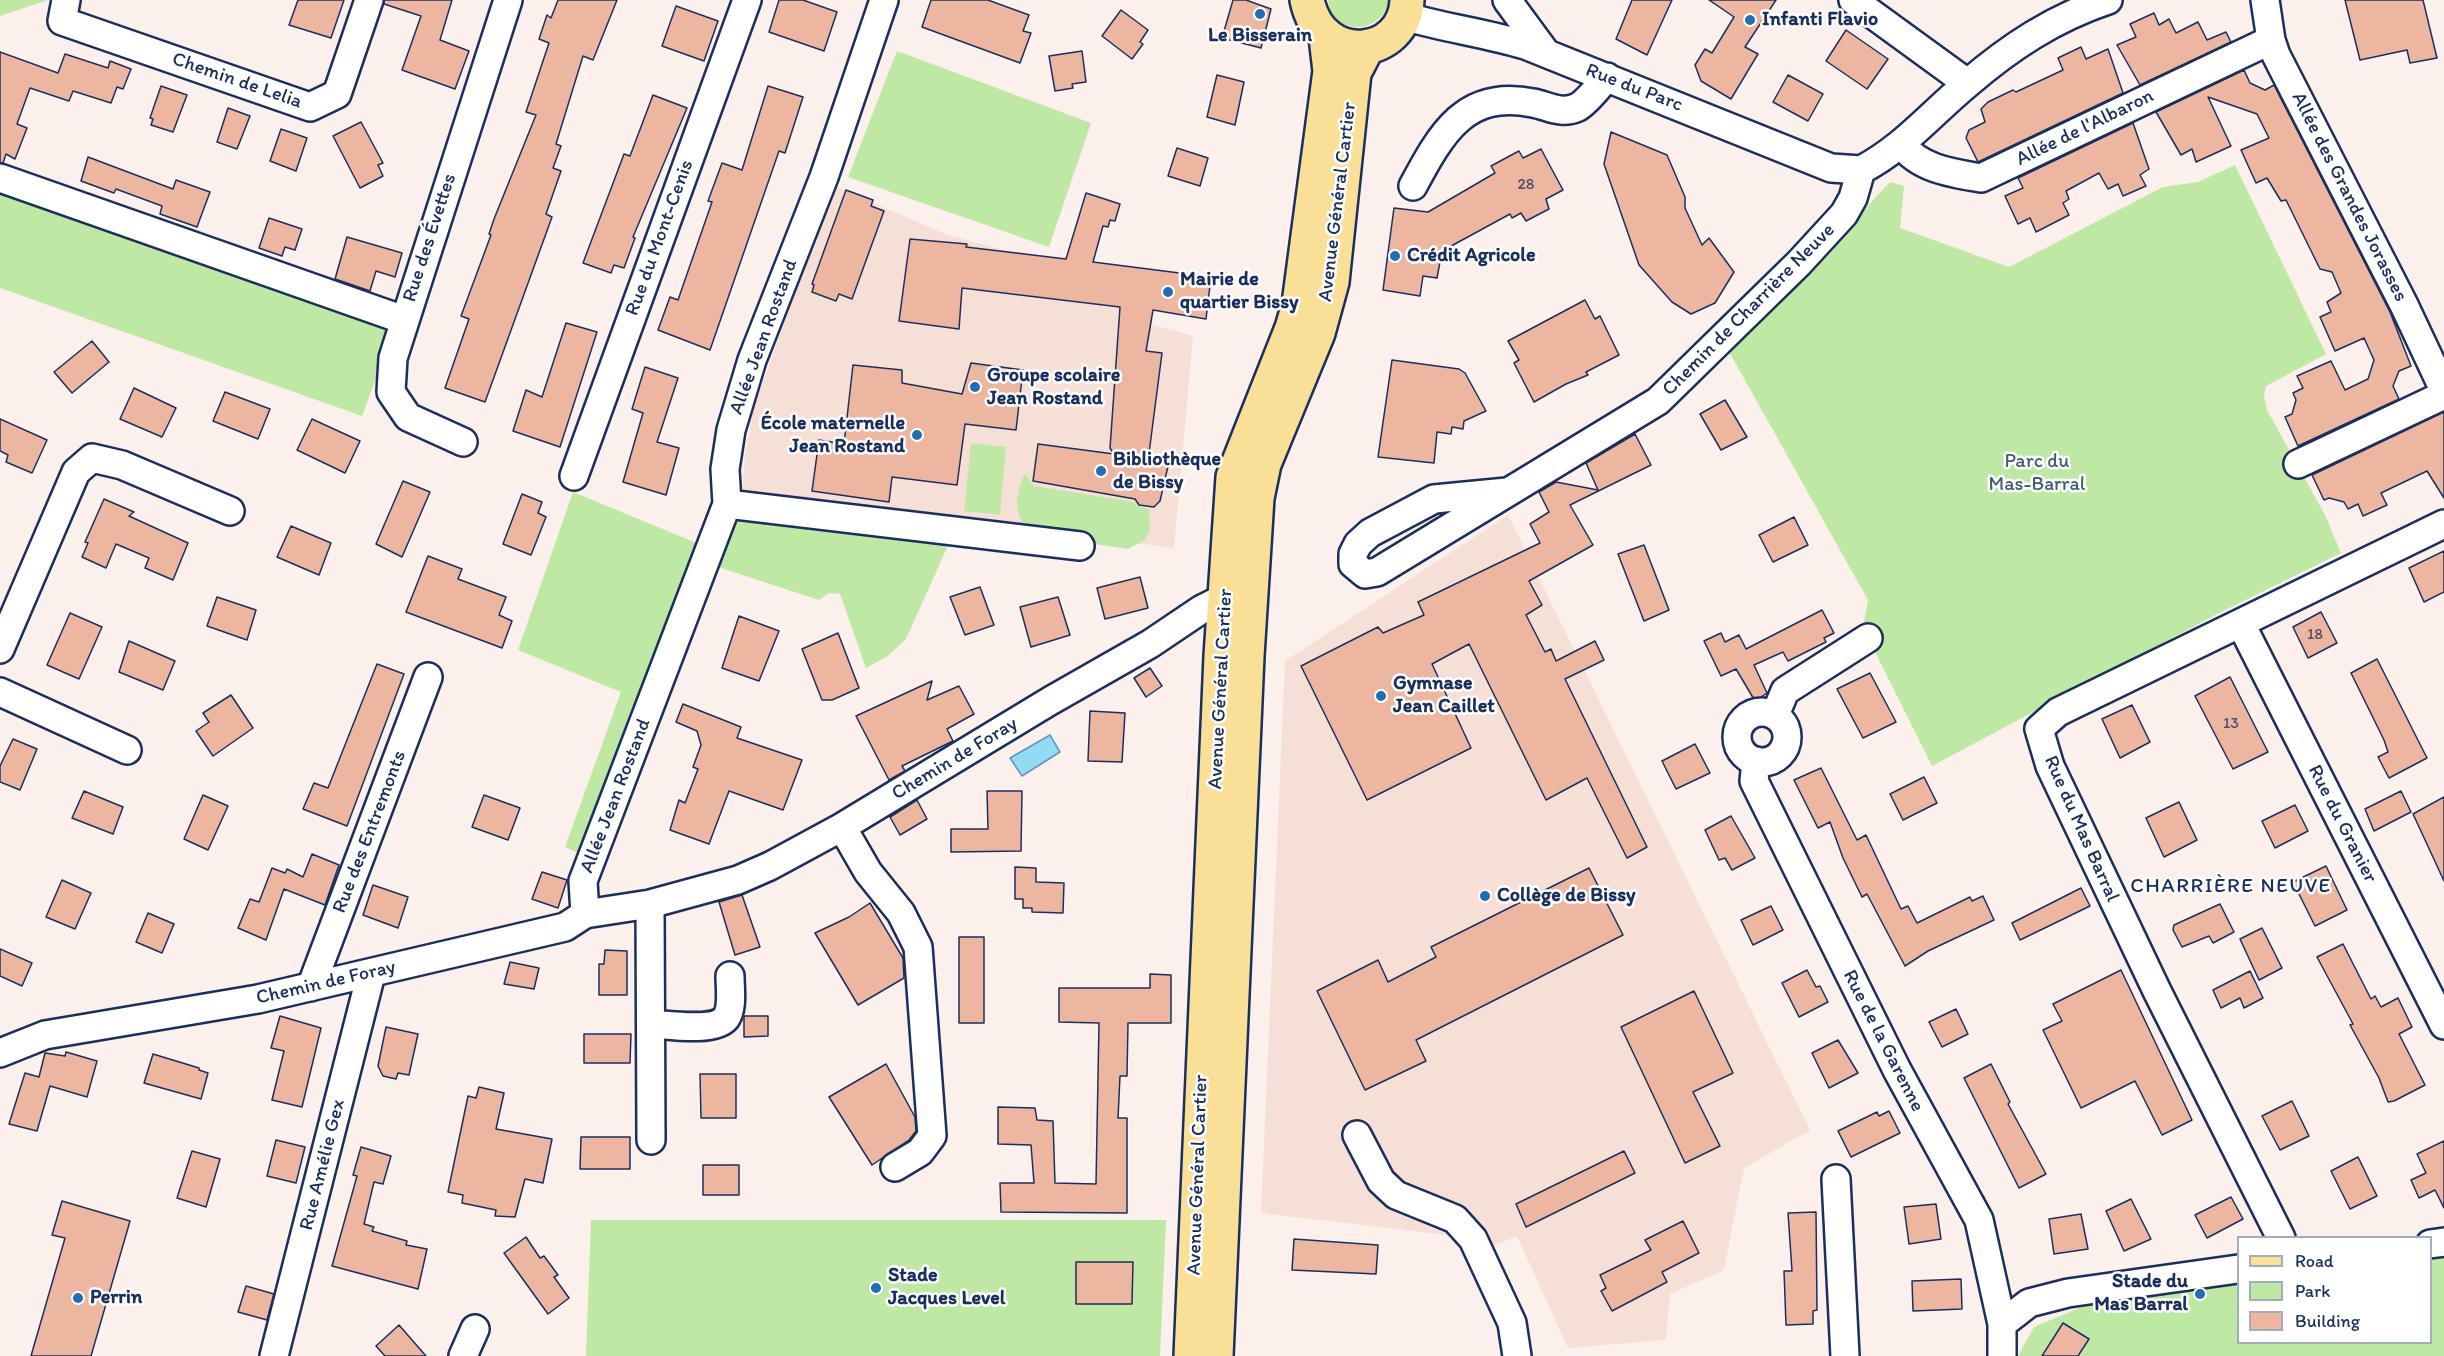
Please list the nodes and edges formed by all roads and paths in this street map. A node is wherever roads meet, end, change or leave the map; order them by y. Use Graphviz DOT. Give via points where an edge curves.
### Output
graph roads {
  1 [pos="66,0"];
  2 [pos="369,0"];
  3 [pos="508,0"];
  4 [pos="747,0"];
  5 [pos="884,0"];
  6 [pos="1307,0"];
  7 [pos="1507,0"];
  8 [pos="1853,0"];
  9 [pos="2108,0"];
  10 [pos="2265,0"];
  11 [pos="1406,8"];
  12 [pos="1326,37"];
  13 [pos="2271,40"];
  14 [pos="1368,46"];
  15 [pos="1546,53"];
  16 [pos="1607,77"];
  17 [pos="1967,83"];
  18 [pos="1901,144"];
  19 [pos="1861,170"];
  20 [pos="0,178"];
  21 [pos="1413,186"];
  22 [pos="404,320"];
  23 [pos="2444,390"];
  24 [pos="2444,395"];
  25 [pos="463,442"];
  26 [pos="1260,453"];
  27 [pos="2298,464"];
  28 [pos="574,476"];
  29 [pos="1507,492"];
  30 [pos="727,504"];
  31 [pos="230,510"];
  32 [pos="2444,524"];
  33 [pos="1080,546"];
  34 [pos="1238,605"];
  35 [pos="2241,624"];
  36 [pos="1868,638"];
  37 [pos="0,649"];
  38 [pos="428,677"];
  39 [pos="0,692"];
  40 [pos="1775,715"];
  41 [pos="127,750"];
  42 [pos="1756,761"];
  43 [pos="842,827"];
  44 [pos="650,904"];
  45 [pos="585,914"];
  46 [pos="371,974"];
  47 [pos="730,976"];
  48 [pos="311,987"];
  49 [pos="652,1024"];
  50 [pos="2444,1025"];
  51 [pos="0,1053"];
  52 [pos="1357,1135"];
  53 [pos="651,1140"];
  54 [pos="895,1167"];
  55 [pos="1836,1179"];
  56 [pos="2281,1236"];
  57 [pos="2237,1269"];
  58 [pos="2002,1324"];
  59 [pos="475,1329"];
  60 [pos="274,1356"];
  61 [pos="463,1356"];
  62 [pos="1191,1356"];
  63 [pos="1216,1356"];
  64 [pos="1517,1356"];
  65 [pos="1845,1356"];
  66 [pos="2002,1356"];
  1 -- 2 [label="street, Chemin de Lelia" via="62,21 310,107 338,94"];
  3 -- 22 [label="street, Rue des Évettes"];
  4 -- 28 [label="street, Rue du Mont-Cenis"];
  5 -- 30 [label="street, Allée Jean Rostand" via="824,177 752,360 731,430 725,469"];
  6 -- 12 [label="main road" via="1310,15"];
  7 -- 15 [label="street"];
  8 -- 17 [label="street"];
  9 -- 17 [label="street" via="2048,24"];
  10 -- 13 [label="street, Allée des Grandes Jorasses"];
  11 -- 14 [label="main road" via="1394,32"];
  11 -- 15 [label="street, Rue du Parc" via="1433,24 1490,34"];
  12 -- 14 [label="main road" via="1353,48"];
  12 -- 26 [label="main road, Avenue Général Cartier" via="1330,72 1299,304"];
  13 -- 18 [label="street, Allée de l'Albaron" via="1981,178 1942,172 1911,157"];
  13 -- 23 [label="street, Allée des Grandes Jorasses"];
  14 -- 26 [label="main road, Avenue Général Cartier" via="1354,73 1332,282 1318,333"];
  15 -- 16 [label="street, Rue du Parc"];
  16 -- 19 [label="street, Rue du Parc" via="1831,168"];
  16 -- 21 [label="street" via="1576,107 1559,111 1507,99 1481,104 1460,116 1442,137"];
  17 -- 18 [label="street"];
  18 -- 19 [label="street"];
  19 -- 29 [label="street, Chemin de Charrière Neuve" via="1844,214 1658,401"];
  20 -- 22 [label="street"];
  22 -- 25 [label="street, Rue des Évettes" via="393,358 391,392 408,417"];
  24 -- 27 [label="street"];
  26 -- 34 [label="main road, Avenue Général Cartier" via="1253,561"];
  26 -- 34 [label="main road, Avenue Général Cartier" via="1233,477"];
  29 -- 29 [label="street, Chemin de Charrière Neuve" via="1377,573 1365,574 1353,564 1358,544 1370,533 1434,500"];
  30 -- 33 [label="street"];
  30 -- 45 [label="street, Allée Jean Rostand" via="584,881"];
  31 -- 37 [label="street" via="122,465 92,458 76,472"];
  32 -- 35 [label="street, Rue du Mas Barral"];
  34 -- 43 [label="street, Chemin de Foray" via="1214,603 1202,609 1150,644"];
  34 -- 62 [label="main road, Avenue Général Cartier" via="1220,668"];
  34 -- 63 [label="main road, Avenue Général Cartier"];
  35 -- 50 [label="street, Rue du Granier"];
  35 -- 56 [label="street, Rue du Mas Barral" via="2058,712 2039,729 2050,766 2126,927"];
  36 -- 40 [label="street" via="1785,691"];
  38 -- 48 [label="street, Rue des Entremonts"];
  39 -- 41 [label="street"];
  40 -- 42 [label="street" via="1785,726 1784,750 1772,760"];
  40 -- 42 [label="street" via="1758,712 1739,727 1738,744"];
  42 -- 58 [label="street, Rue de la Garenne" via="1754,781 1808,895 1979,1220"];
  43 -- 44 [label="street, Chemin de Foray" via="738,880"];
  43 -- 54 [label="street" via="868,873 901,913 918,947 932,1136 920,1152"];
  44 -- 45 [label="street, Chemin de Foray"];
  44 -- 49 [label="street"];
  45 -- 46 [label="street, Chemin de Foray" via="565,927"];
  46 -- 48 [label="street, Chemin de Foray"];
  46 -- 60 [label="street, Rue Amélie Gex"];
  47 -- 49 [label="street" via="730,1007 726,1018 717,1024"];
  48 -- 51 [label="street, Chemin de Foray" via="45,1035"];
  49 -- 53 [label="street"];
  52 -- 64 [label="street" via="1381,1181 1396,1196 1455,1219 1473,1239 1512,1323"];
  55 -- 65 [label="street"];
  57 -- 58 [label="street" via="2068,1293 2029,1303"];
  58 -- 66 [label="street, Rue de la Garenne"];
  59 -- 61 [label="street"];
}
